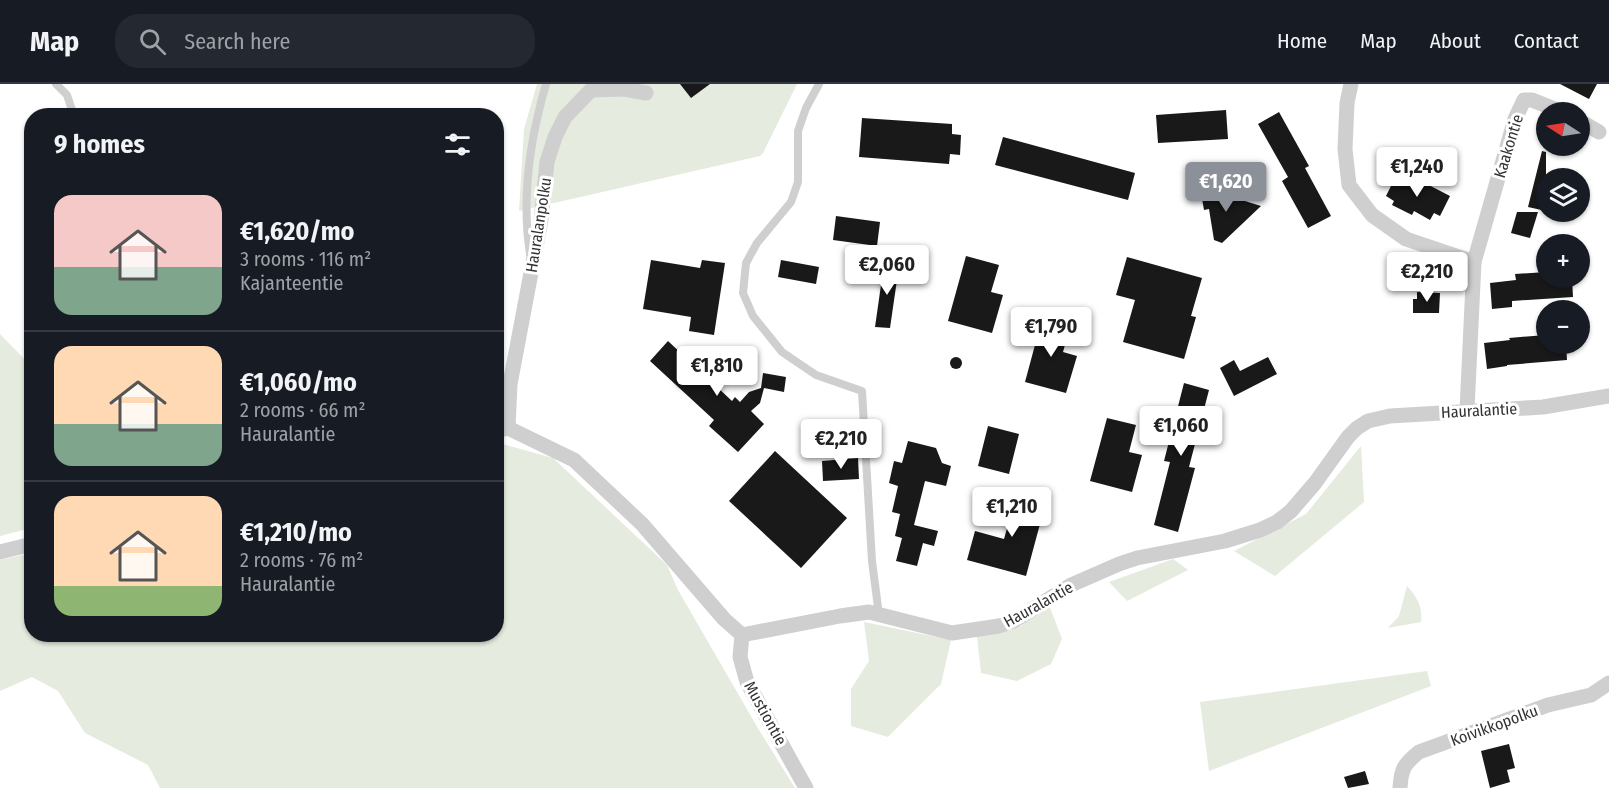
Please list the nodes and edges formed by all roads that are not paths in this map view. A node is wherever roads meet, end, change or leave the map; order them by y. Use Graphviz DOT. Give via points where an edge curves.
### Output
graph roads {
  1 [pos="56,84"];
  2 [pos="546,84"];
  3 [pos="819,84"];
  4 [pos="1351,84"];
  5 [pos="646,93"];
  6 [pos="1536,103"];
  7 [pos="71,108"];
  8 [pos="1590,127"];
  9 [pos="1599,132"];
  10 [pos="1474,262"];
  11 [pos="532,267"];
  12 [pos="1609,396"];
  13 [pos="1467,410"];
  14 [pos="504,418"];
  15 [pos="504,431"];
  16 [pos="24,546"];
  17 [pos="0,552"];
  18 [pos="879,615"];
  19 [pos="742,635"];
  20 [pos="1609,683"];
  21 [pos="806,788"];
  22 [pos="1400,788"];
  1 -- 7 [label="lane" via="67,95"];
  2 -- 11 [label="lane" via="535,122 525,196"];
  3 -- 18 [label="lane" via="798,131 798,182 791,202 757,243 746,263 743,293 753,316 782,352 816,375 862,391"];
  4 -- 10 [label="street" via="1345,149 1349,185 1372,215 1406,240"];
  5 -- 11 [label="street, Hauralanpolku" via="591,90 565,117 547,162"];
  6 -- 10 [label="street, Kaakontie" via="1524,100 1515,119"];
  8 -- 9 [label="street"];
  10 -- 13 [label="street, Kaakontie"];
  11 -- 14 [label="street, Hauralanpolku"];
  12 -- 13 [label="street, Hauralantie" via="1544,407"];
  13 -- 18 [label="street, Hauralantie" via="1368,421 1348,437 1315,483 1277,522 1225,541 1119,564 1071,585 1014,621 952,633"];
  15 -- 19 [label="street" via="574,460 642,524"];
  16 -- 17 [label="street"];
  18 -- 19 [label="street, Hauralantie" via="869,612 840,616"];
  19 -- 21 [label="street, Mustiontie" via="740,657 747,682"];
  20 -- 22 [label="street, Koivikkopolku" via="1591,695 1548,705 1419,752 1405,763"];
}
